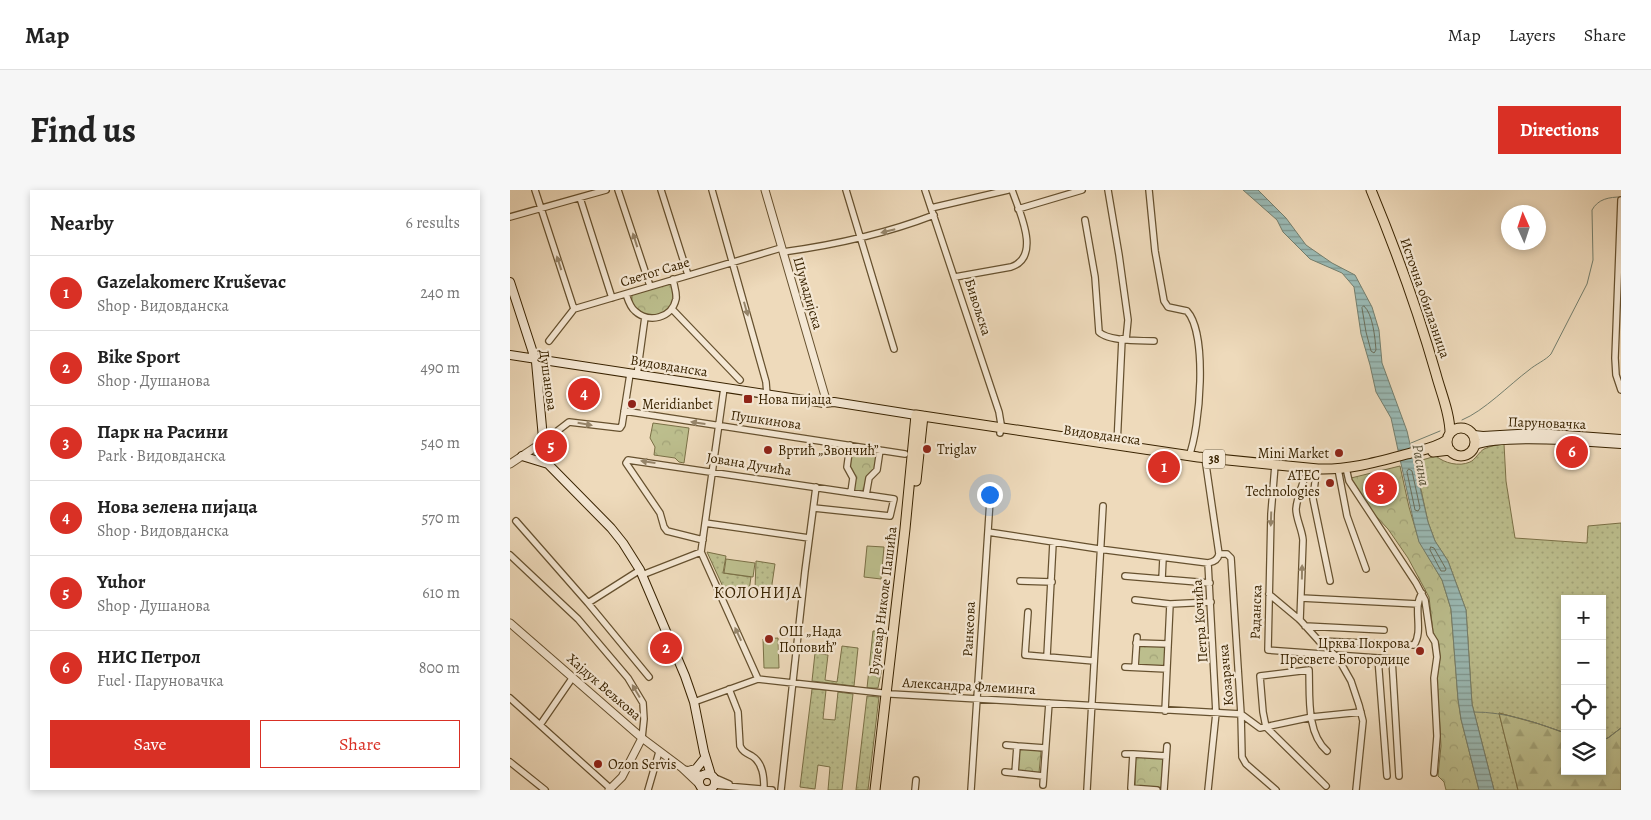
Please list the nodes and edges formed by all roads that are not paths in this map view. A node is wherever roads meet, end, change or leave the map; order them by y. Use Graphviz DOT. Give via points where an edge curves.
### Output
graph roads {
  1 [pos="534,190"];
  2 [pos="606,190"];
  3 [pos="618,190"];
  4 [pos="661,190"];
  5 [pos="712,190"];
  6 [pos="765,190"];
  7 [pos="846,190"];
  8 [pos="925,190"];
  9 [pos="1010,190"];
  10 [pos="1082,190"];
  11 [pos="1108,190"];
  12 [pos="1150,190"];
  13 [pos="1371,190"];
  14 [pos="590,192"];
  15 [pos="580,198"];
  16 [pos="1621,201"];
  17 [pos="931,208"];
  18 [pos="1018,209"];
  19 [pos="541,210"];
  20 [pos="934,215"];
  21 [pos="510,217"];
  22 [pos="1085,220"];
  23 [pos="860,238"];
  24 [pos="782,250"];
  25 [pos="732,262"];
  26 [pos="688,275"];
  27 [pos="955,277"];
  28 [pos="673,279"];
  29 [pos="510,282"];
  30 [pos="650,286"];
  31 [pos="626,294"];
  32 [pos="612,298"];
  33 [pos="574,309"];
  34 [pos="672,309"];
  35 [pos="644,317"];
  36 [pos="1124,339"];
  37 [pos="549,341"];
  38 [pos="1154,341"];
  39 [pos="894,349"];
  40 [pos="510,355"];
  41 [pos="535,358"];
  42 [pos="634,375"];
  43 [pos="740,380"];
  44 [pos="724,388"];
  45 [pos="1621,390"];
  46 [pos="767,395"];
  47 [pos="824,403"];
  48 [pos="624,411"];
  49 [pos="1448,416"];
  50 [pos="919,418"];
  51 [pos="719,426"];
  52 [pos="1460,428"];
  53 [pos="1001,431"];
  54 [pos="1474,435"];
  55 [pos="1449,437"];
  56 [pos="1621,439"];
  57 [pos="543,442"];
  58 [pos="1621,444"];
  59 [pos="850,445"];
  60 [pos="1475,445"];
  61 [pos="1111,446"];
  62 [pos="1434,449"];
  63 [pos="880,450"];
  64 [pos="1450,450"];
  65 [pos="905,454"];
  66 [pos="522,456"];
  67 [pos="1189,456"];
  68 [pos="1206,461"];
  69 [pos="511,462"];
  70 [pos="548,464"];
  71 [pos="1274,468"];
  72 [pos="713,471"];
  73 [pos="1342,471"];
  74 [pos="1306,473"];
  75 [pos="1316,474"];
  76 [pos="816,487"];
  77 [pos="850,492"];
  78 [pos="866,494"];
  79 [pos="990,500"];
  80 [pos="1103,506"];
  81 [pos="814,508"];
  82 [pos="516,521"];
  83 [pos="705,523"];
  84 [pos="988,532"];
  85 [pos="809,538"];
  86 [pos="703,540"];
  87 [pos="1053,543"];
  88 [pos="1099,549"];
  89 [pos="701,552"];
  90 [pos="1219,554"];
  91 [pos="510,555"];
  92 [pos="1163,558"];
  93 [pos="1208,563"];
  94 [pos="1366,569"];
  95 [pos="641,573"];
  96 [pos="1125,576"];
  97 [pos="1162,579"];
  98 [pos="1020,581"];
  99 [pos="1330,581"];
  100 [pos="1052,582"];
  101 [pos="1210,583"];
  102 [pos="1422,593"];
  103 [pos="1269,594"];
  104 [pos="1301,598"];
  105 [pos="1135,600"];
  106 [pos="1211,602"];
  107 [pos="588,603"];
  108 [pos="1170,604"];
  109 [pos="1418,604"];
  110 [pos="1028,612"];
  111 [pos="1300,620"];
  112 [pos="510,623"];
  113 [pos="1305,626"];
  114 [pos="1384,630"];
  115 [pos="1319,641"];
  116 [pos="1168,644"];
  117 [pos="1334,655"];
  118 [pos="1047,656"];
  119 [pos="1378,658"];
  120 [pos="1094,661"];
  121 [pos="1125,666"];
  122 [pos="1135,667"];
  123 [pos="1167,669"];
  124 [pos="573,676"];
  125 [pos="649,677"];
  126 [pos="758,679"];
  127 [pos="792,683"];
  128 [pos="729,689"];
  129 [pos="888,694"];
  130 [pos="510,698"];
  131 [pos="978,699"];
  132 [pos="694,702"];
  133 [pos="1049,703"];
  134 [pos="1091,706"];
  135 [pos="1165,710"];
  136 [pos="1361,712"];
  137 [pos="1216,713"];
  138 [pos="1242,714"];
  139 [pos="1312,717"];
  140 [pos="540,725"];
  141 [pos="1266,728"];
  142 [pos="642,738"];
  143 [pos="1006,744"];
  144 [pos="1017,746"];
  145 [pos="1167,746"];
  146 [pos="1045,748"];
  147 [pos="1327,751"];
  148 [pos="659,752"];
  149 [pos="1125,754"];
  150 [pos="1133,754"];
  151 [pos="704,755"];
  152 [pos="1166,756"];
  153 [pos="510,762"];
  154 [pos="685,770"];
  155 [pos="1005,772"];
  156 [pos="1015,773"];
  157 [pos="1434,773"];
  158 [pos="1043,776"];
  159 [pos="1387,776"];
  160 [pos="1399,776"];
  161 [pos="916,780"];
  162 [pos="711,784"];
  163 [pos="1043,785"];
  164 [pos="1326,786"];
  165 [pos="701,787"];
  166 [pos="764,789"];
  167 [pos="1131,789"];
  168 [pos="545,790"];
  169 [pos="610,790"];
  170 [pos="648,790"];
  171 [pos="772,790"];
  172 [pos="781,790"];
  173 [pos="875,790"];
  174 [pos="879,790"];
  175 [pos="915,790"];
  176 [pos="971,790"];
  177 [pos="1087,790"];
  178 [pos="1157,790"];
  179 [pos="1164,790"];
  180 [pos="1208,790"];
  181 [pos="1276,790"];
  182 [pos="1356,790"];
  1 -- 19 [label="street"];
  2 -- 14 [label="street"];
  30 -- 3 [label="street, one-way"];
  4 -- 26 [label="street"];
  5 -- 25 [label="street"];
  6 -- 24 [label="street, Шумадијска"];
  7 -- 23 [label="street"];
  8 -- 17 [label="street, Бивољска"];
  9 -- 17 [label="street"];
  9 -- 18 [label="street"];
  10 -- 18 [label="street"];
  11 -- 36 [label="street" via="1128,320"];
  12 -- 67 [label="street" via="1155,251 1164,302 1168,308 1187,312 1196,329 1200,394"];
  13 -- 49 [label="main road, Источна обилазница" via="1405,274"];
  14 -- 15 [label="street"];
  15 -- 19 [label="street"];
  15 -- 32 [label="street"];
  16 -- 45 [label="street" via="1615,358"];
  17 -- 20 [label="street, Бивољска"];
  18 -- 27 [label="street" via="1028,240 1022,263"];
  19 -- 21 [label="street"];
  33 -- 19 [label="street, one-way"];
  20 -- 23 [label="street, Светог Саве, one-way"];
  20 -- 27 [label="street, Бивољска"];
  22 -- 36 [label="street" via="1095,277 1098,332"];
  23 -- 24 [label="street, Светог Саве" via="831,245"];
  23 -- 39 [label="street"];
  24 -- 25 [label="street, Светог Саве"];
  24 -- 47 [label="street, Шумадијска" via="825,396"];
  25 -- 26 [label="street, Светог Саве"];
  25 -- 46 [label="street, one-way"];
  26 -- 28 [label="street, Светог Саве"];
  27 -- 53 [label="street, Бивољска" via="999,412"];
  28 -- 30 [label="street, Светог Саве"];
  28 -- 34 [label="street" via="676,300"];
  29 -- 41 [label="main road, Душанова"];
  30 -- 31 [label="street, Светог Саве"];
  31 -- 32 [label="street, Светог Саве"];
  31 -- 35 [label="street" via="633,309"];
  32 -- 33 [label="street, Светог Саве"];
  33 -- 37 [label="street"];
  34 -- 35 [label="street" via="662,316"];
  34 -- 43 [label="street"];
  35 -- 42 [label="street"];
  36 -- 38 [label="street"];
  36 -- 61 [label="street"];
  40 -- 41 [label="main road, Видовданска"];
  41 -- 42 [label="main road, Видовданска"];
  41 -- 57 [label="main road, Душанова"];
  42 -- 44 [label="main road, Видовданска"];
  42 -- 48 [label="street"];
  44 -- 46 [label="main road, Видовданска"];
  44 -- 51 [label="street"];
  46 -- 47 [label="main road, Видовданска"];
  47 -- 50 [label="main road, Видовданска"];
  51 -- 48 [label="street, Пушкинова, one-way"];
  57 -- 48 [label="street, one-way" via="569,422 620,428"];
  49 -- 52 [label="main road, Источна обилазница"];
  49 -- 55 [label="main road, Источна обилазница"];
  50 -- 53 [label="main road, Видовданска / 38"];
  50 -- 129 [label="main road, Булевар Николе Пашића"];
  51 -- 59 [label="street, Пушкинова"];
  51 -- 72 [label="street"];
  52 -- 54 [label="main road" via="1468,429"];
  52 -- 55 [label="main road, 38"];
  53 -- 61 [label="main road, Видовданска / 38"];
  54 -- 56 [label="main road, Паруновачка" via="1537,433"];
  54 -- 60 [label="main road"];
  55 -- 62 [label="main road, 38"];
  55 -- 64 [label="main road"];
  57 -- 66 [label="street"];
  57 -- 70 [label="main road, Душанова"];
  58 -- 60 [label="main road, Паруновачка" via="1532,439"];
  59 -- 63 [label="street, Пушкинова"];
  59 -- 77 [label="street" via="847,467 852,478"];
  60 -- 64 [label="main road, 38" via="1471,452 1463,455"];
  61 -- 67 [label="main road, Видовданска / 38"];
  61 -- 68 [label="main road, Видовданска / 38"];
  62 -- 64 [label="main road, 38"];
  62 -- 73 [label="main road, Видовданска / 38"];
  63 -- 65 [label="street, Пушкинова"];
  63 -- 78 [label="street" via="877,470 869,478"];
  66 -- 69 [label="street"];
  66 -- 70 [label="main road"];
  67 -- 68 [label="main road, Видовданска / 38"];
  68 -- 71 [label="main road, Видовданска / 38"];
  68 -- 90 [label="street"];
  70 -- 95 [label="main road" via="611,528"];
  71 -- 73 [label="main road, Видовданска / 38"];
  71 -- 74 [label="main road, Видовданска / 38"];
  71 -- 103 [label="street, Раданска, one-way"];
  72 -- 76 [label="street, Јована Дучића"];
  72 -- 83 [label="street"];
  72 -- 86 [label="street, Јована Дучића, one-way" via="626,461 660,513 664,528"];
  73 -- 75 [label="main road, Видовданска / 38"];
  73 -- 94 [label="street" via="1347,516"];
  73 -- 102 [label="street"];
  74 -- 75 [label="main road, Видовданска / 38"];
  104 -- 74 [label="street, one-way" via="1302,531 1296,506"];
  75 -- 99 [label="street" via="1313,499"];
  76 -- 77 [label="street, Јована Дучића"];
  76 -- 81 [label="street"];
  77 -- 78 [label="street, Јована Дучића"];
  78 -- 81 [label="street, Јована Дучића" via="894,499 890,516"];
  79 -- 84 [label="street, Ранкеова"];
  80 -- 88 [label="street"];
  81 -- 85 [label="street"];
  82 -- 107 [label="street"];
  83 -- 85 [label="street"];
  83 -- 86 [label="street"];
  84 -- 87 [label="street"];
  84 -- 131 [label="street, Ранкеова"];
  85 -- 127 [label="street"];
  86 -- 89 [label="street"];
  87 -- 88 [label="street"];
  87 -- 100 [label="street"];
  88 -- 92 [label="street"];
  88 -- 120 [label="street"];
  89 -- 95 [label="street"];
  126 -- 89 [label="street, one-way"];
  90 -- 93 [label="street, Петра Кочића" via="1217,560"];
  90 -- 138 [label="street, Козарачка" via="1227,554 1230,558"];
  142 -- 91 [label="street, one-way" via="643,703 632,683 578,619"];
  92 -- 93 [label="street"];
  92 -- 97 [label="street"];
  93 -- 101 [label="street, Петра Кочића"];
  95 -- 107 [label="street"];
  95 -- 132 [label="main road"];
  96 -- 97 [label="street"];
  97 -- 101 [label="street"];
  98 -- 100 [label="street"];
  100 -- 118 [label="street"];
  101 -- 106 [label="street, Петра Кочића"];
  102 -- 109 [label="street"];
  102 -- 157 [label="street" via="1437,657 1434,678 1438,736"];
  103 -- 111 [label="street"];
  103 -- 117 [label="street, Раданска" via="1269,651"];
  104 -- 109 [label="street"];
  104 -- 111 [label="street"];
  105 -- 108 [label="street"];
  106 -- 108 [label="street"];
  106 -- 137 [label="street, Петра Кочића"];
  107 -- 125 [label="street"];
  108 -- 116 [label="street"];
  109 -- 115 [label="street" via="1414,645"];
  110 -- 118 [label="street" via="1025,655"];
  111 -- 113 [label="street"];
  112 -- 124 [label="street, Хајдук Вељкова"];
  113 -- 114 [label="street"];
  113 -- 115 [label="street"];
  115 -- 117 [label="street"];
  116 -- 122 [label="street" via="1136,640"];
  116 -- 123 [label="street"];
  117 -- 119 [label="street, Раданска"];
  117 -- 136 [label="street" via="1351,681"];
  118 -- 120 [label="street"];
  119 -- 159 [label="street"];
  119 -- 160 [label="street" via="1392,659"];
  120 -- 134 [label="street"];
  121 -- 122 [label="street"];
  122 -- 123 [label="street"];
  123 -- 135 [label="street"];
  124 -- 140 [label="street"];
  124 -- 142 [label="street, Хајдук Вељкова"];
  126 -- 127 [label="street, Александра Флеминга"];
  126 -- 128 [label="street, Александра Флеминга"];
  127 -- 129 [label="street, Александра Флеминга"];
  127 -- 172 [label="street"];
  128 -- 132 [label="street, Александра Флеминга"];
  128 -- 166 [label="street" via="738,712 740,746 760,764"];
  129 -- 131 [label="street, Александра Флеминга"];
  129 -- 173 [label="main road, Булевар Николе Пашића"];
  129 -- 174 [label="main road, Булевар Николе Пашића"];
  130 -- 140 [label="street"];
  131 -- 133 [label="street, Александра Флеминга"];
  131 -- 176 [label="street, Ранкеова"];
  132 -- 151 [label="main road"];
  133 -- 134 [label="street, Александра Флеминга"];
  133 -- 146 [label="street"];
  134 -- 135 [label="street, Александра Флеминга"];
  134 -- 177 [label="street"];
  135 -- 137 [label="street, Александра Флеминга"];
  136 -- 139 [label="street"];
  136 -- 182 [label="street" via="1363,730"];
  137 -- 138 [label="street, Александра Флеминга"];
  137 -- 180 [label="street, Петра Кочића"];
  138 -- 141 [label="street" via="1256,726"];
  138 -- 181 [label="street, Козарачка" via="1243,761"];
  139 -- 141 [label="street"];
  139 -- 141 [label="street" via="1309,670 1260,676"];
  139 -- 147 [label="street" via="1318,741"];
  140 -- 169 [label="street"];
  141 -- 164 [label="street"];
  142 -- 148 [label="street, Хајдук Вељкова"];
  142 -- 169 [label="street" via="622,777"];
  143 -- 144 [label="street"];
  144 -- 146 [label="street"];
  144 -- 156 [label="street"];
  145 -- 152 [label="street"];
  146 -- 158 [label="street"];
  148 -- 154 [label="street, Хајдук Вељкова"];
  148 -- 170 [label="street"];
  149 -- 150 [label="street"];
  150 -- 152 [label="street"];
  150 -- 167 [label="street"];
  151 -- 154 [label="main road" via="696,769"];
  151 -- 162 [label="main road"];
  152 -- 179 [label="street"];
  153 -- 168 [label="street"];
  154 -- 162 [label="street"];
  154 -- 165 [label="street"];
  155 -- 156 [label="street"];
  156 -- 158 [label="street"];
  158 -- 163 [label="street"];
  161 -- 175 [label="street"];
  162 -- 165 [label="main road" via="706,789"];
  162 -- 165 [label="main road" via="699,781"];
  162 -- 166 [label="street"];
  166 -- 171 [label="street"];
  167 -- 178 [label="street"];
}
